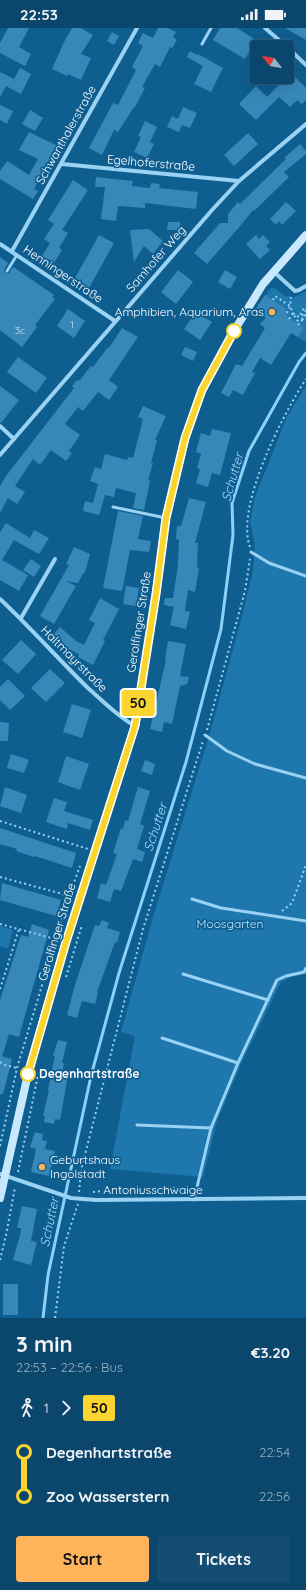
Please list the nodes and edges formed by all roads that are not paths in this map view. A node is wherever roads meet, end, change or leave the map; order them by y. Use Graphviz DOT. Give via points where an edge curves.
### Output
graph roads {
  1 [pos="137,28"];
  2 [pos="211,28"];
  3 [pos="268,29"];
  4 [pos="280,40"];
  5 [pos="202,44"];
  6 [pos="294,54"];
  7 [pos="306,65"];
  8 [pos="306,124"];
  9 [pos="62,164"];
  10 [pos="239,181"];
  11 [pos="306,235"];
  12 [pos="0,244"];
  13 [pos="12,252"];
  14 [pos="17,256"];
  15 [pos="7,271"];
  16 [pos="273,271"];
  17 [pos="306,286"];
  18 [pos="115,321"];
  19 [pos="0,426"];
  20 [pos="14,439"];
  21 [pos="0,455"];
  22 [pos="113,507"];
  23 [pos="166,518"];
  24 [pos="251,552"];
  25 [pos="55,559"];
  26 [pos="306,576"];
  27 [pos="0,599"];
  28 [pos="21,618"];
  29 [pos="135,726"];
  30 [pos="205,735"];
  31 [pos="306,778"];
  32 [pos="192,899"];
  33 [pos="306,921"];
  34 [pos="306,968"];
  35 [pos="183,974"];
  36 [pos="268,1000"];
  37 [pos="162,1038"];
  38 [pos="238,1063"];
  39 [pos="137,1126"];
  40 [pos="211,1128"];
  41 [pos="2,1174"];
  42 [pos="0,1198"];
  43 [pos="306,1198"];
  44 [pos="194,1200"];
  1 -- 9 [label="street, Schwanthalerstraße"];
  2 -- 5 [label="lane"];
  3 -- 4 [label="street"];
  6 -- 7 [label="street"];
  8 -- 10 [label="street, Samhofer Weg"];
  9 -- 10 [label="street, Egelhoferstraße"];
  9 -- 13 [label="street, Schwanthalerstraße"];
  10 -- 18 [label="street, Samhofer Weg"];
  11 -- 16 [label="street, Gerolfinger Straße"];
  12 -- 13 [label="street, Henningerstraße"];
  13 -- 14 [label="street, Henningerstraße"];
  14 -- 15 [label="lane"];
  14 -- 18 [label="street, Henningerstraße"];
  16 -- 17 [label="street" via="295,291"];
  16 -- 23 [label="street, Gerolfinger Straße" via="234,332 202,390 185,438"];
  18 -- 20 [label="street, Samhofer Weg"];
  19 -- 20 [label="street"];
  20 -- 21 [label="street, Samhofer Weg"];
  22 -- 23 [label="lane"];
  23 -- 29 [label="street, Gerolfinger Straße"];
  24 -- 26 [label="lane" via="269,563"];
  25 -- 28 [label="street"];
  27 -- 28 [label="street, Haltmayrstraße"];
  28 -- 29 [label="street, Haltmayrstraße" via="111,709"];
  29 -- 41 [label="street, Gerolfinger Straße" via="66,942"];
  30 -- 31 [label="lane" via="227,751 255,764"];
  32 -- 33 [label="lane" via="221,908"];
  34 -- 36 [label="lane" via="304,972 277,980"];
  35 -- 36 [label="lane"];
  36 -- 38 [label="lane"];
  37 -- 38 [label="lane"];
  38 -- 40 [label="lane"];
  39 -- 40 [label="lane"];
  40 -- 44 [label="lane"];
  41 -- 42 [label="street, Gerolfinger Straße"];
  41 -- 44 [label="street, Antoniusschwaige" via="78,1199"];
  43 -- 44 [label="street, Antoniusschwaige"];
}
